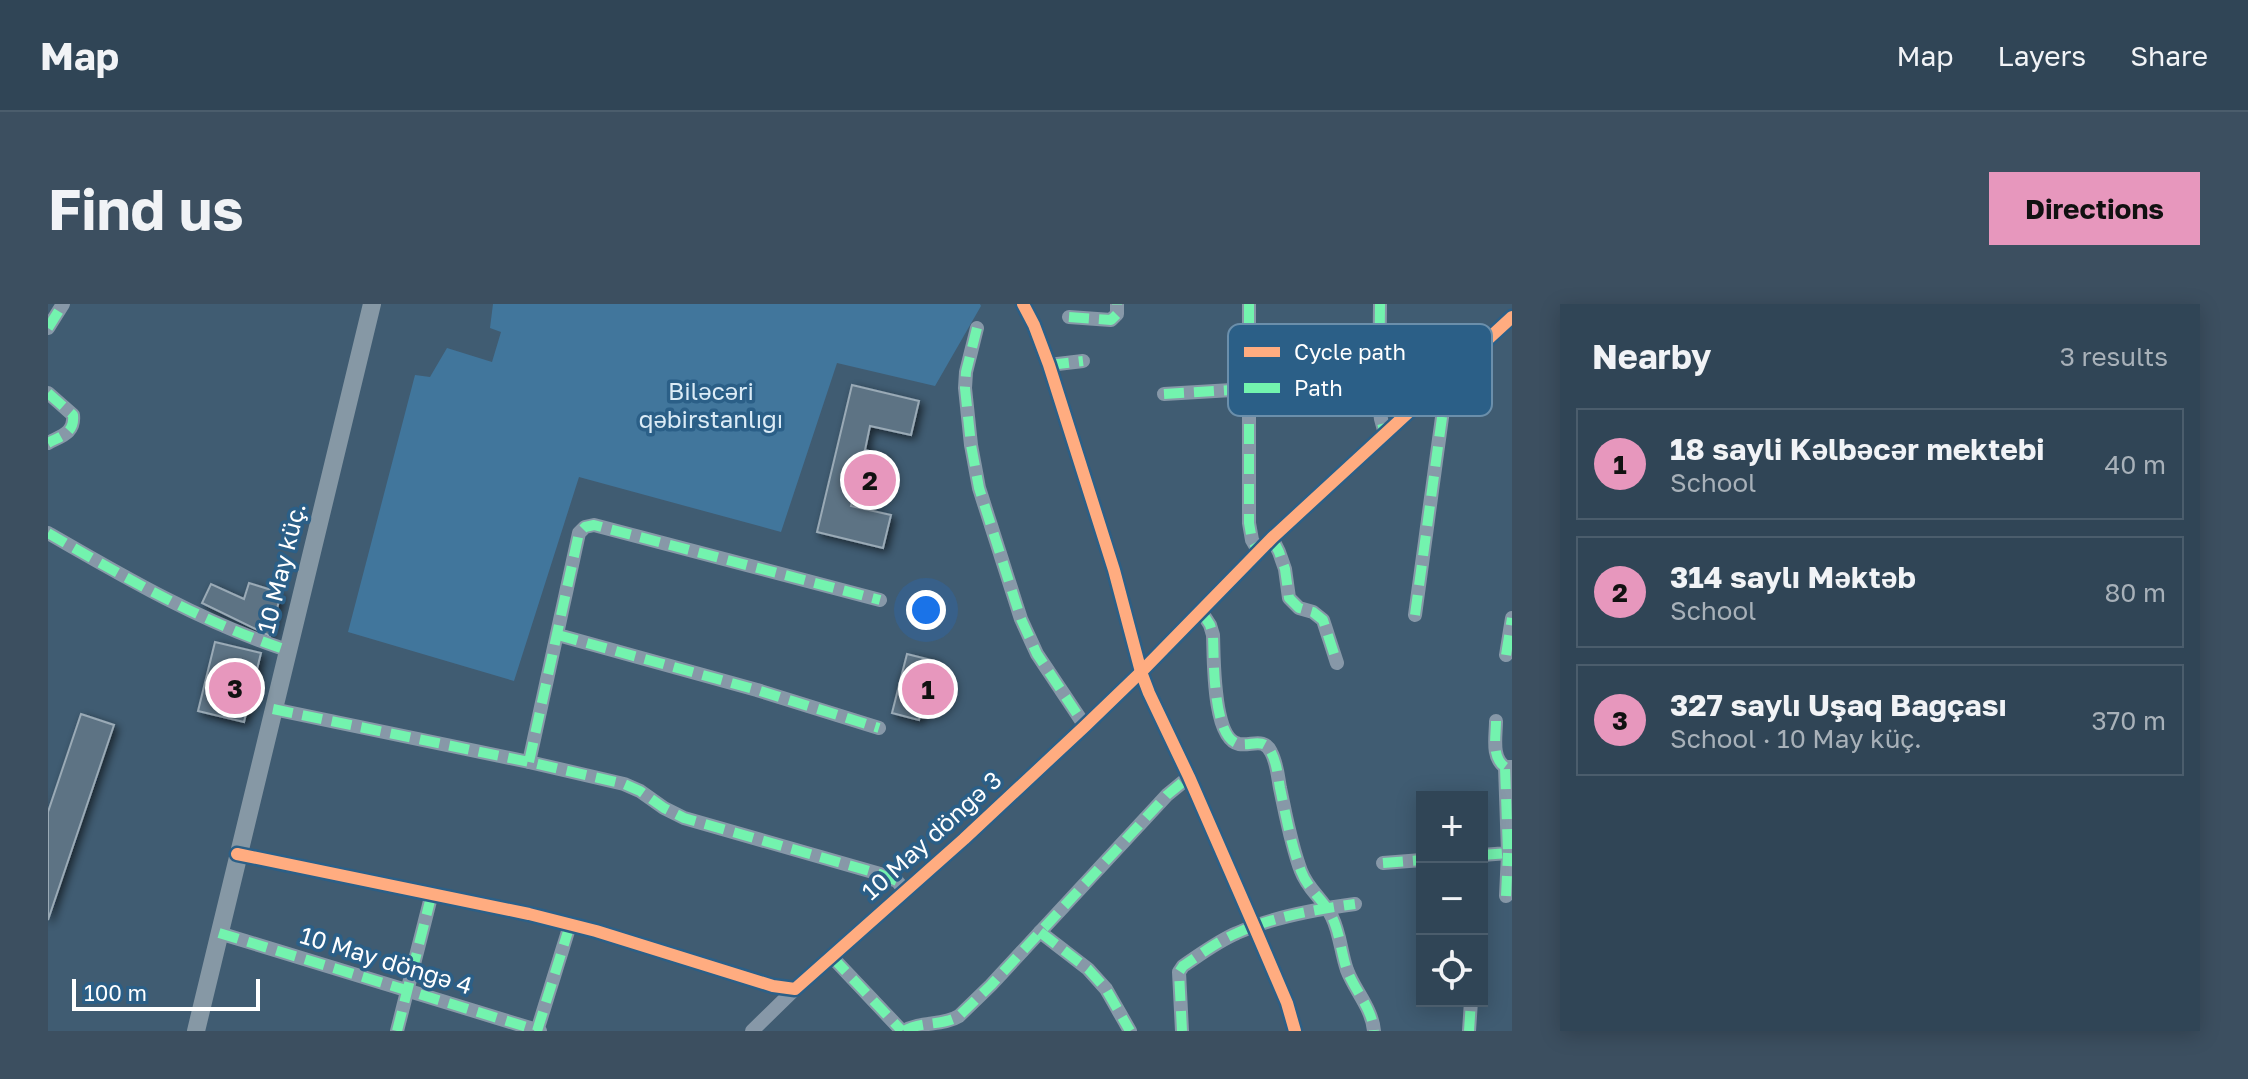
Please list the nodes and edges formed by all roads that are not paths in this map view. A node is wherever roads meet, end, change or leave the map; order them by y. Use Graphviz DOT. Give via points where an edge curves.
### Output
graph roads {
  1 [pos="63,304"];
  2 [pos="372,304"];
  3 [pos="1023,304"];
  4 [pos="1117,304"];
  5 [pos="1380,304"];
  6 [pos="1506,304"];
  7 [pos="1069,317"];
  8 [pos="1512,318"];
  9 [pos="1380,324"];
  10 [pos="48,328"];
  11 [pos="977,328"];
  12 [pos="1492,337"];
  13 [pos="1083,361"];
  14 [pos="1049,365"];
  15 [pos="1228,390"];
  16 [pos="48,393"];
  17 [pos="1164,394"];
  18 [pos="1249,416"];
  19 [pos="1381,416"];
  20 [pos="1405,416"];
  21 [pos="1442,416"];
  22 [pos="1385,434"];
  23 [pos="48,443"];
  24 [pos="48,533"];
  25 [pos="1272,538"];
  26 [pos="1259,552"];
  27 [pos="880,600"];
  28 [pos="1201,611"];
  29 [pos="1415,615"];
  30 [pos="1512,618"];
  31 [pos="558,635"];
  32 [pos="287,650"];
  33 [pos="1506,655"];
  34 [pos="1337,663"];
  35 [pos="1141,672"];
  36 [pos="273,709"];
  37 [pos="1496,721"];
  38 [pos="1085,726"];
  39 [pos="879,728"];
  40 [pos="529,762"];
  41 [pos="1509,767"];
  42 [pos="1189,777"];
  43 [pos="1508,853"];
  44 [pos="237,854"];
  45 [pos="1488,855"];
  46 [pos="1416,860"];
  47 [pos="1383,863"];
  48 [pos="905,891"];
  49 [pos="432,893"];
  50 [pos="1506,896"];
  51 [pos="1355,904"];
  52 [pos="1326,908"];
  53 [pos="570,925"];
  54 [pos="1254,926"];
  55 [pos="1040,932"];
  56 [pos="219,933"];
  57 [pos="832,957"];
  58 [pos="795,989"];
  59 [pos="408,991"];
  60 [pos="1471,1007"];
  61 [pos="196,1031"];
  62 [pos="397,1031"];
  63 [pos="538,1031"];
  64 [pos="752,1031"];
  65 [pos="903,1031"];
  66 [pos="1130,1031"];
  67 [pos="1182,1031"];
  68 [pos="1295,1031"];
  69 [pos="1374,1031"];
  70 [pos="1469,1031"];
  1 -- 10 [label="street"];
  2 -- 32 [label="main road, 10 May küç."];
  3 -- 14 [label="street"];
  4 -- 7 [label="street" via="1111,320"];
  5 -- 9 [label="street"];
  6 -- 8 [label="street"];
  8 -- 12 [label="street, 10 May döngə 3"];
  11 -- 38 [label="street" via="965,388 979,488 1021,619 1037,654"];
  13 -- 14 [label="street"];
  14 -- 35 [label="street"];
  15 -- 17 [label="street"];
  16 -- 23 [label="street" via="74,422 66,434"];
  18 -- 26 [label="street" via="1249,523"];
  19 -- 22 [label="street"];
  20 -- 22 [label="street, 10 May döngə 3"];
  21 -- 29 [label="street"];
  22 -- 25 [label="street, 10 May döngə 3"];
  24 -- 32 [label="street" via="236,632"];
  25 -- 26 [label="street, 10 May döngə 3"];
  25 -- 34 [label="street" via="1285,569 1289,598 1323,620"];
  26 -- 28 [label="street, 10 May döngə 3"];
  27 -- 31 [label="street" via="594,525 579,533"];
  28 -- 35 [label="street, 10 May döngə 3"];
  28 -- 52 [label="street" via="1213,635 1217,702 1226,733 1240,744 1268,746 1301,871"];
  30 -- 33 [label="street"];
  31 -- 39 [label="street"];
  31 -- 40 [label="street"];
  32 -- 36 [label="main road, 10 May küç."];
  35 -- 38 [label="street, 10 May döngə 3"];
  35 -- 42 [label="street"];
  36 -- 40 [label="street"];
  36 -- 44 [label="main road, 10 May küç."];
  37 -- 41 [label="street" via="1496,755"];
  38 -- 48 [label="street, 10 May döngə 3"];
  40 -- 48 [label="street" via="624,784 684,818 880,874"];
  41 -- 43 [label="street"];
  42 -- 54 [label="street"];
  42 -- 55 [label="street"];
  43 -- 45 [label="street"];
  43 -- 50 [label="street"];
  44 -- 49 [label="street"];
  44 -- 56 [label="main road, 10 May küç."];
  46 -- 47 [label="street"];
  48 -- 57 [label="street, 10 May döngə 3"];
  49 -- 53 [label="street"];
  49 -- 59 [label="street"];
  51 -- 52 [label="street"];
  52 -- 54 [label="street"];
  52 -- 69 [label="street"];
  53 -- 58 [label="street"];
  53 -- 63 [label="street"];
  54 -- 67 [label="street" via="1183,966"];
  54 -- 68 [label="street"];
  55 -- 65 [label="street" via="959,1016"];
  55 -- 66 [label="street" via="1088,969"];
  56 -- 59 [label="street, 10 May döngə 4"];
  56 -- 61 [label="main road, 10 May küç."];
  57 -- 58 [label="street, 10 May döngə 3"];
  57 -- 65 [label="street"];
  58 -- 64 [label="street, 10 May döngə 3"];
  59 -- 62 [label="street"];
  59 -- 63 [label="street, 10 May döngə 4"];
  60 -- 70 [label="street"];
}
